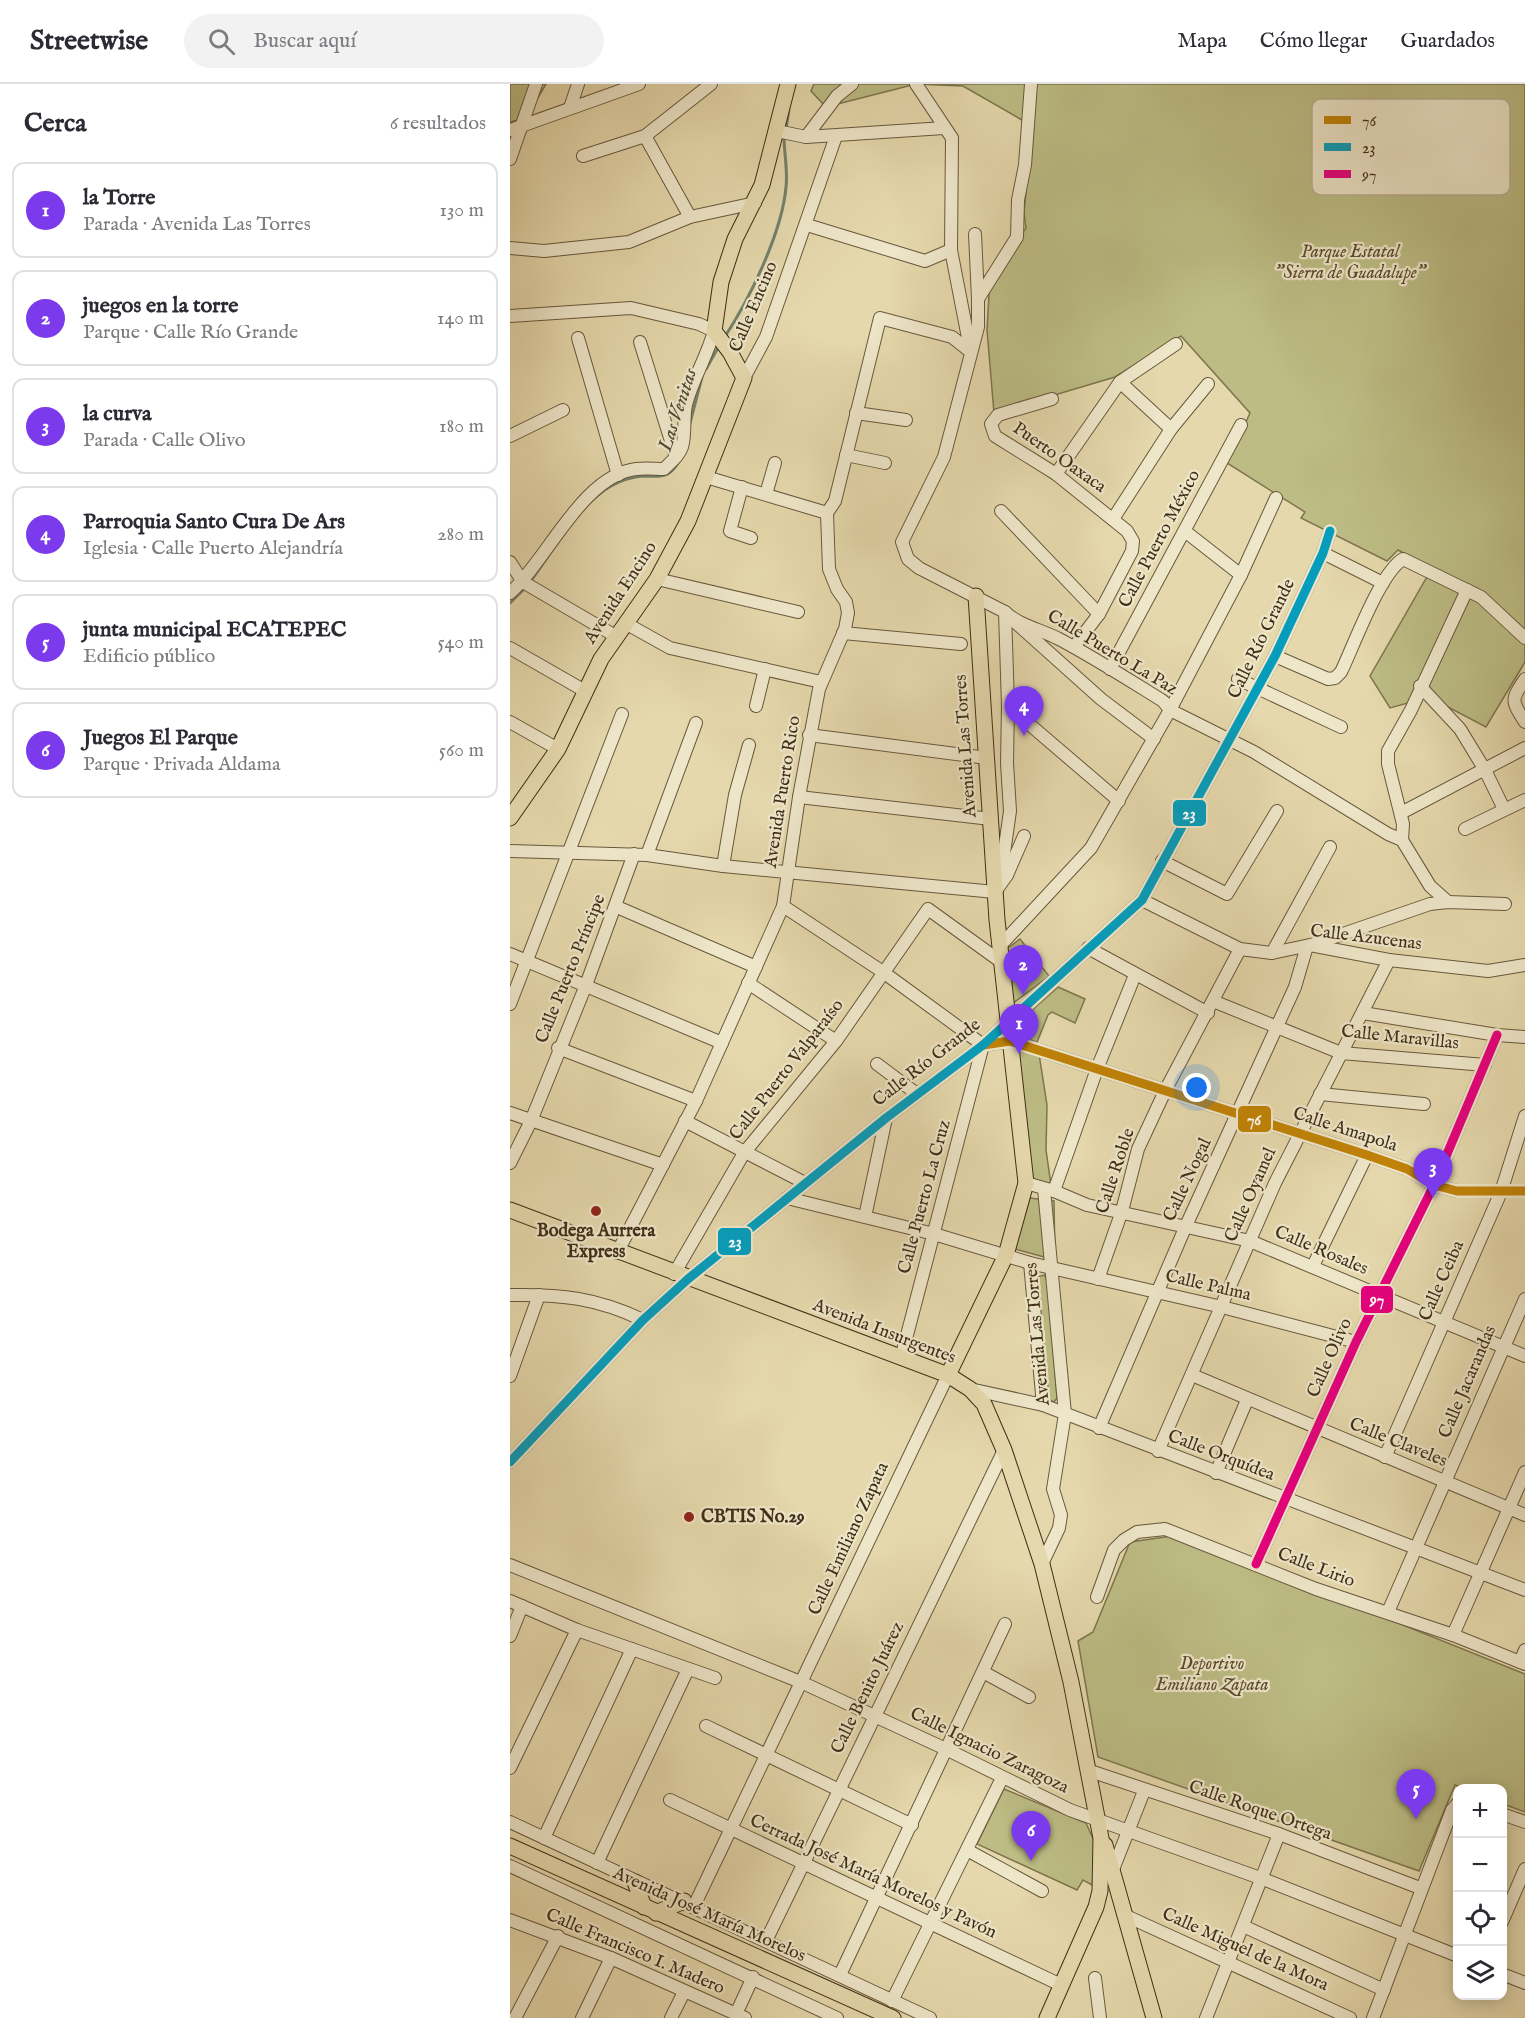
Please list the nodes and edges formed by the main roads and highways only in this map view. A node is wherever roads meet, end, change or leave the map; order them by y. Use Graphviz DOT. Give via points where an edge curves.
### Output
graph roads {
  1 [pos="788,84"];
  2 [pos="744,378"];
  3 [pos="976,596"];
  4 [pos="510,818"];
  5 [pos="1026,1183"];
  6 [pos="510,1210"];
  7 [pos="948,1375"];
  8 [pos="1101,1838"];
  9 [pos="510,1846"];
  10 [pos="636,1882"];
  11 [pos="689,1904"];
  12 [pos="1096,1907"];
  13 [pos="650,1910"];
  14 [pos="1124,1915"];
  15 [pos="893,2018"];
  16 [pos="1047,2018"];
  17 [pos="1154,2018"];
  1 -- 2 [label="main road, Calle Encino" via="782,132 755,203 735,239 722,282 719,338"];
  2 -- 4 [label="main road, Avenida Encino" via="688,521 657,579 601,659 558,749"];
  3 -- 5 [label="main road, Avenida Las Torres" via="1000,954"];
  5 -- 7 [label="main road, Calle Emiliano Zapata" via="1006,1255"];
  6 -- 7 [label="main road, Avenida Insurgentes"];
  7 -- 8 [label="main road, Avenida Insurgentes" via="984,1404 1004,1450 1042,1564 1069,1671"];
  8 -- 12 [label="main road, Avenida Insurgentes"];
  8 -- 14 [label="main road, Avenida Insurgentes"];
  9 -- 13 [label="main road, Avenida José María Morelos"];
  10 -- 13 [label="main road"];
  11 -- 13 [label="main road"];
  12 -- 14 [label="main road"];
  12 -- 16 [label="main road, Avenida Insurgentes"];
  13 -- 15 [label="main road, Avenida José María Morelos"];
  14 -- 17 [label="main road, Avenida Insurgentes"];
}
